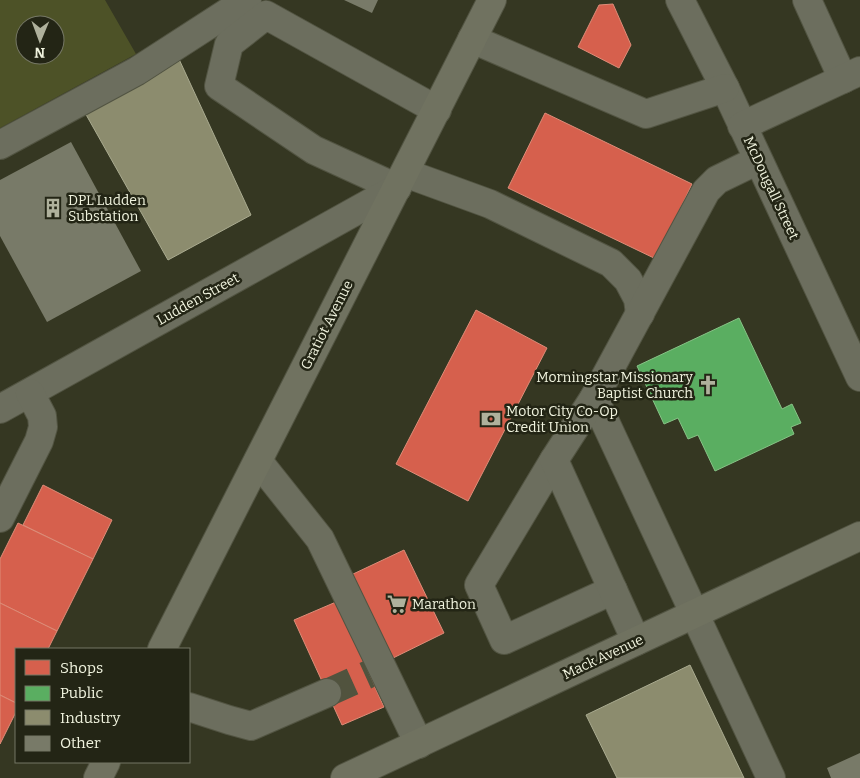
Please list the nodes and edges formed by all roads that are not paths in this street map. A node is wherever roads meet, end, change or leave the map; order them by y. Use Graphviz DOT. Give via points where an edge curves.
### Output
graph roads {
  1 [pos="247,0"];
  2 [pos="492,0"];
  3 [pos="680,0"];
  4 [pos="807,0"];
  5 [pos="472,39"];
  6 [pos="851,75"];
  7 [pos="725,88"];
  8 [pos="437,110"];
  9 [pos="742,126"];
  10 [pos="0,144"];
  11 [pos="758,160"];
  12 [pos="401,180"];
  13 [pos="640,314"];
  14 [pos="860,377"];
  15 [pos="30,392"];
  16 [pos="594,398"];
  17 [pos="0,409"];
  18 [pos="554,460"];
  19 [pos="258,461"];
  20 [pos="0,518"];
  21 [pos="860,536"];
  22 [pos="613,590"];
  23 [pos="694,614"];
  24 [pos="636,641"];
  25 [pos="163,648"];
  26 [pos="327,693"];
  27 [pos="190,706"];
  28 [pos="419,744"];
  29 [pos="106,763"];
  30 [pos="98,778"];
  31 [pos="346,778"];
  32 [pos="771,778"];
  1 -- 10 [label="street" via="137,71"];
  2 -- 5 [label="main road, Gratiot Avenue"];
  3 -- 7 [label="street, McDougall Street"];
  4 -- 6 [label="street"];
  5 -- 7 [label="street" via="646,114"];
  5 -- 8 [label="main road, Gratiot Avenue"];
  6 -- 9 [label="street"];
  7 -- 9 [label="street, McDougall Street"];
  8 -- 12 [label="main road, Gratiot Avenue"];
  8 -- 12 [label="street" via="266,15 230,44 219,86 314,150"];
  9 -- 11 [label="street, McDougall Street"];
  11 -- 13 [label="street" via="717,180 706,191"];
  11 -- 14 [label="street, McDougall Street"];
  12 -- 13 [label="street" via="490,204 611,263 628,280 638,299"];
  12 -- 15 [label="street, Ludden Street"];
  12 -- 19 [label="main road, Gratiot Avenue"];
  13 -- 16 [label="street"];
  15 -- 17 [label="street, Ludden Street"];
  15 -- 20 [label="street" via="42,416 43,427"];
  16 -- 18 [label="street"];
  16 -- 23 [label="street"];
  18 -- 22 [label="street"];
  18 -- 22 [label="street" via="479,585 504,640"];
  19 -- 25 [label="main road, Gratiot Avenue"];
  19 -- 28 [label="street" via="320,539 376,670"];
  21 -- 23 [label="main road, Mack Avenue"];
  22 -- 24 [label="street"];
  23 -- 24 [label="main road, Mack Avenue"];
  23 -- 32 [label="street"];
  24 -- 28 [label="main road, Mack Avenue"];
  26 -- 27 [label="street" via="251,726"];
  28 -- 31 [label="main road, Mack Avenue"];
  29 -- 30 [label="main road"];
}
